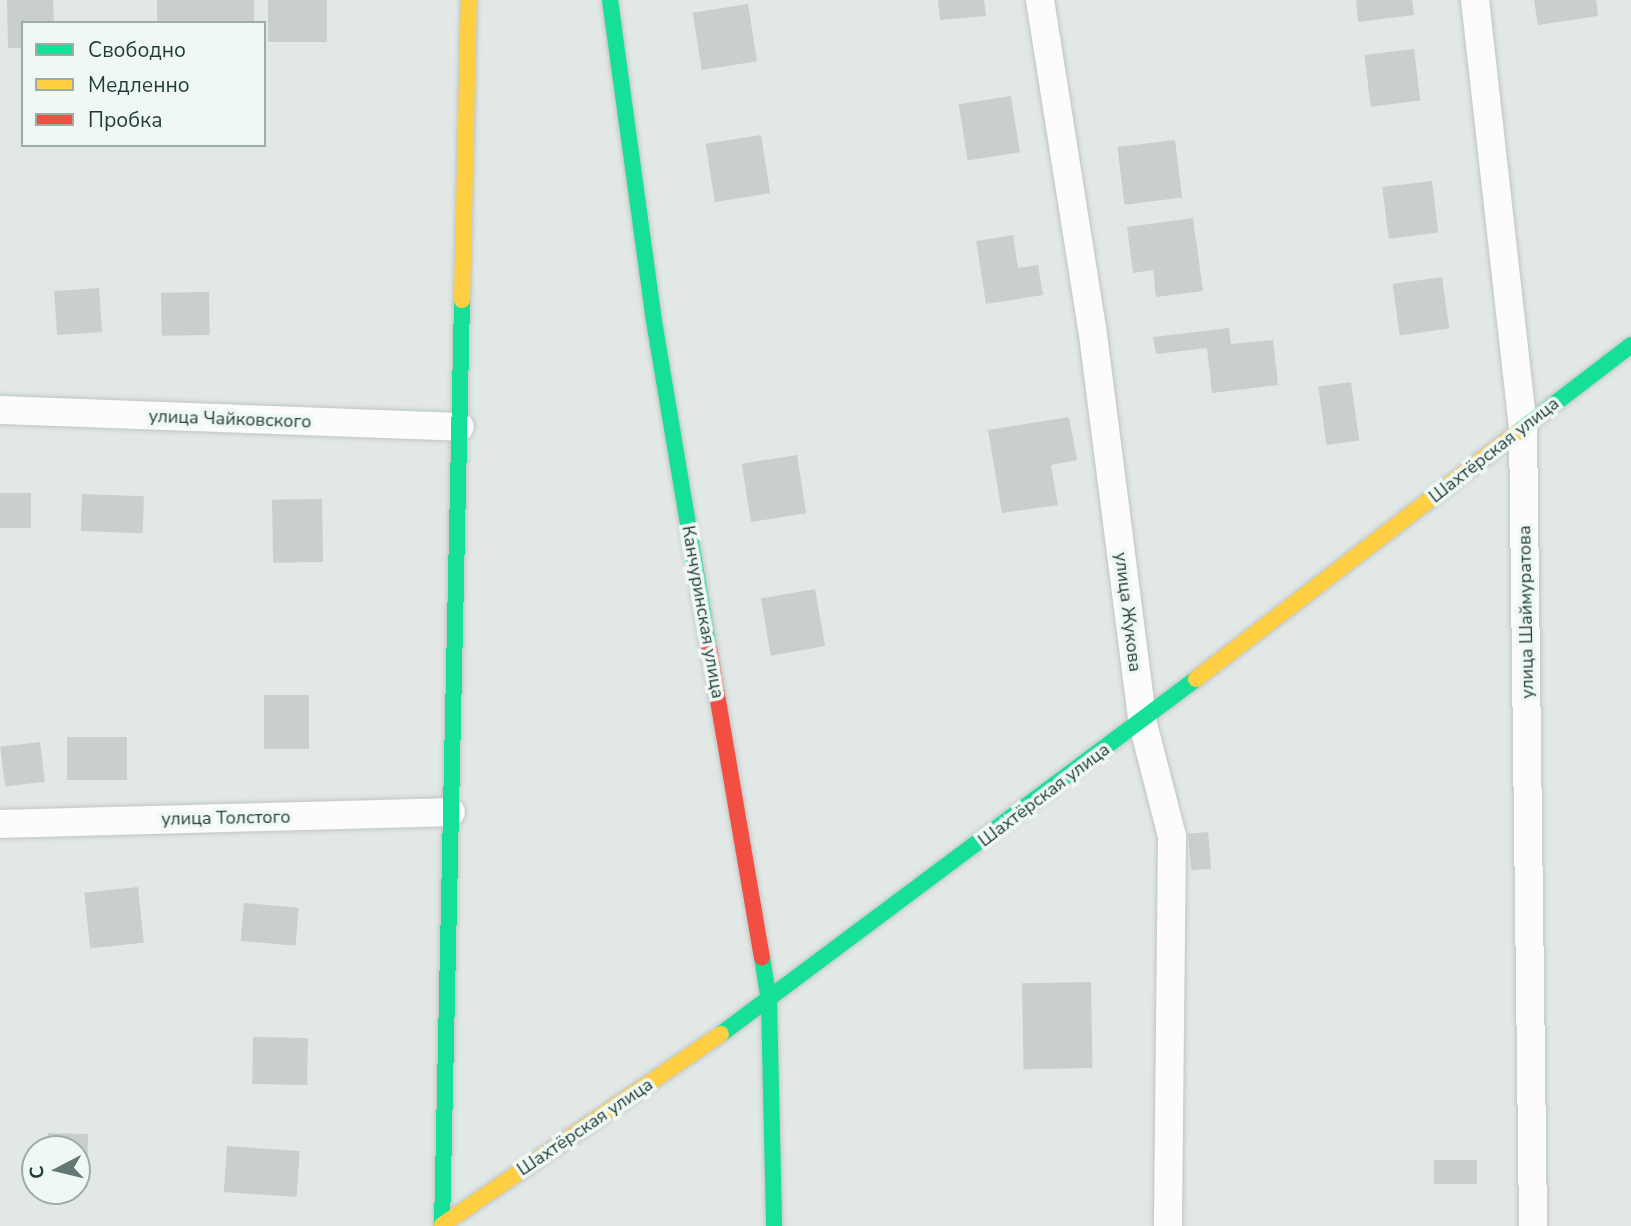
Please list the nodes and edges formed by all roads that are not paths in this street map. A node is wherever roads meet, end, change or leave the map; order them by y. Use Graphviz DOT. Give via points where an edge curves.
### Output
graph roads {
  1 [pos="469,0"];
  2 [pos="610,0"];
  3 [pos="1040,0"];
  4 [pos="1475,0"];
  5 [pos="1631,345"];
  6 [pos="0,410"];
  7 [pos="1524,427"];
  8 [pos="460,428"];
  9 [pos="1142,720"];
  10 [pos="451,812"];
  11 [pos="0,824"];
  12 [pos="769,1001"];
  13 [pos="442,1225"];
  14 [pos="774,1226"];
  15 [pos="1168,1226"];
  16 [pos="1534,1226"];
  1 -- 8 [label="street"];
  2 -- 12 [label="street, Канчуринская улица" via="653,315"];
  3 -- 9 [label="street, улица Жукова" via="1092,327"];
  4 -- 7 [label="street, улица Шаймуратова"];
  5 -- 7 [label="street, Шахтёрская улица"];
  6 -- 8 [label="street, улица Чайковского"];
  7 -- 9 [label="street, Шахтёрская улица"];
  7 -- 16 [label="street, улица Шаймуратова"];
  8 -- 10 [label="street"];
  9 -- 12 [label="street, Шахтёрская улица"];
  9 -- 15 [label="street, улица Жукова" via="1172,836"];
  10 -- 11 [label="street, улица Толстого"];
  10 -- 13 [label="street"];
  12 -- 13 [label="street, Шахтёрская улица"];
  12 -- 14 [label="street, Канчуринская улица"];
}
